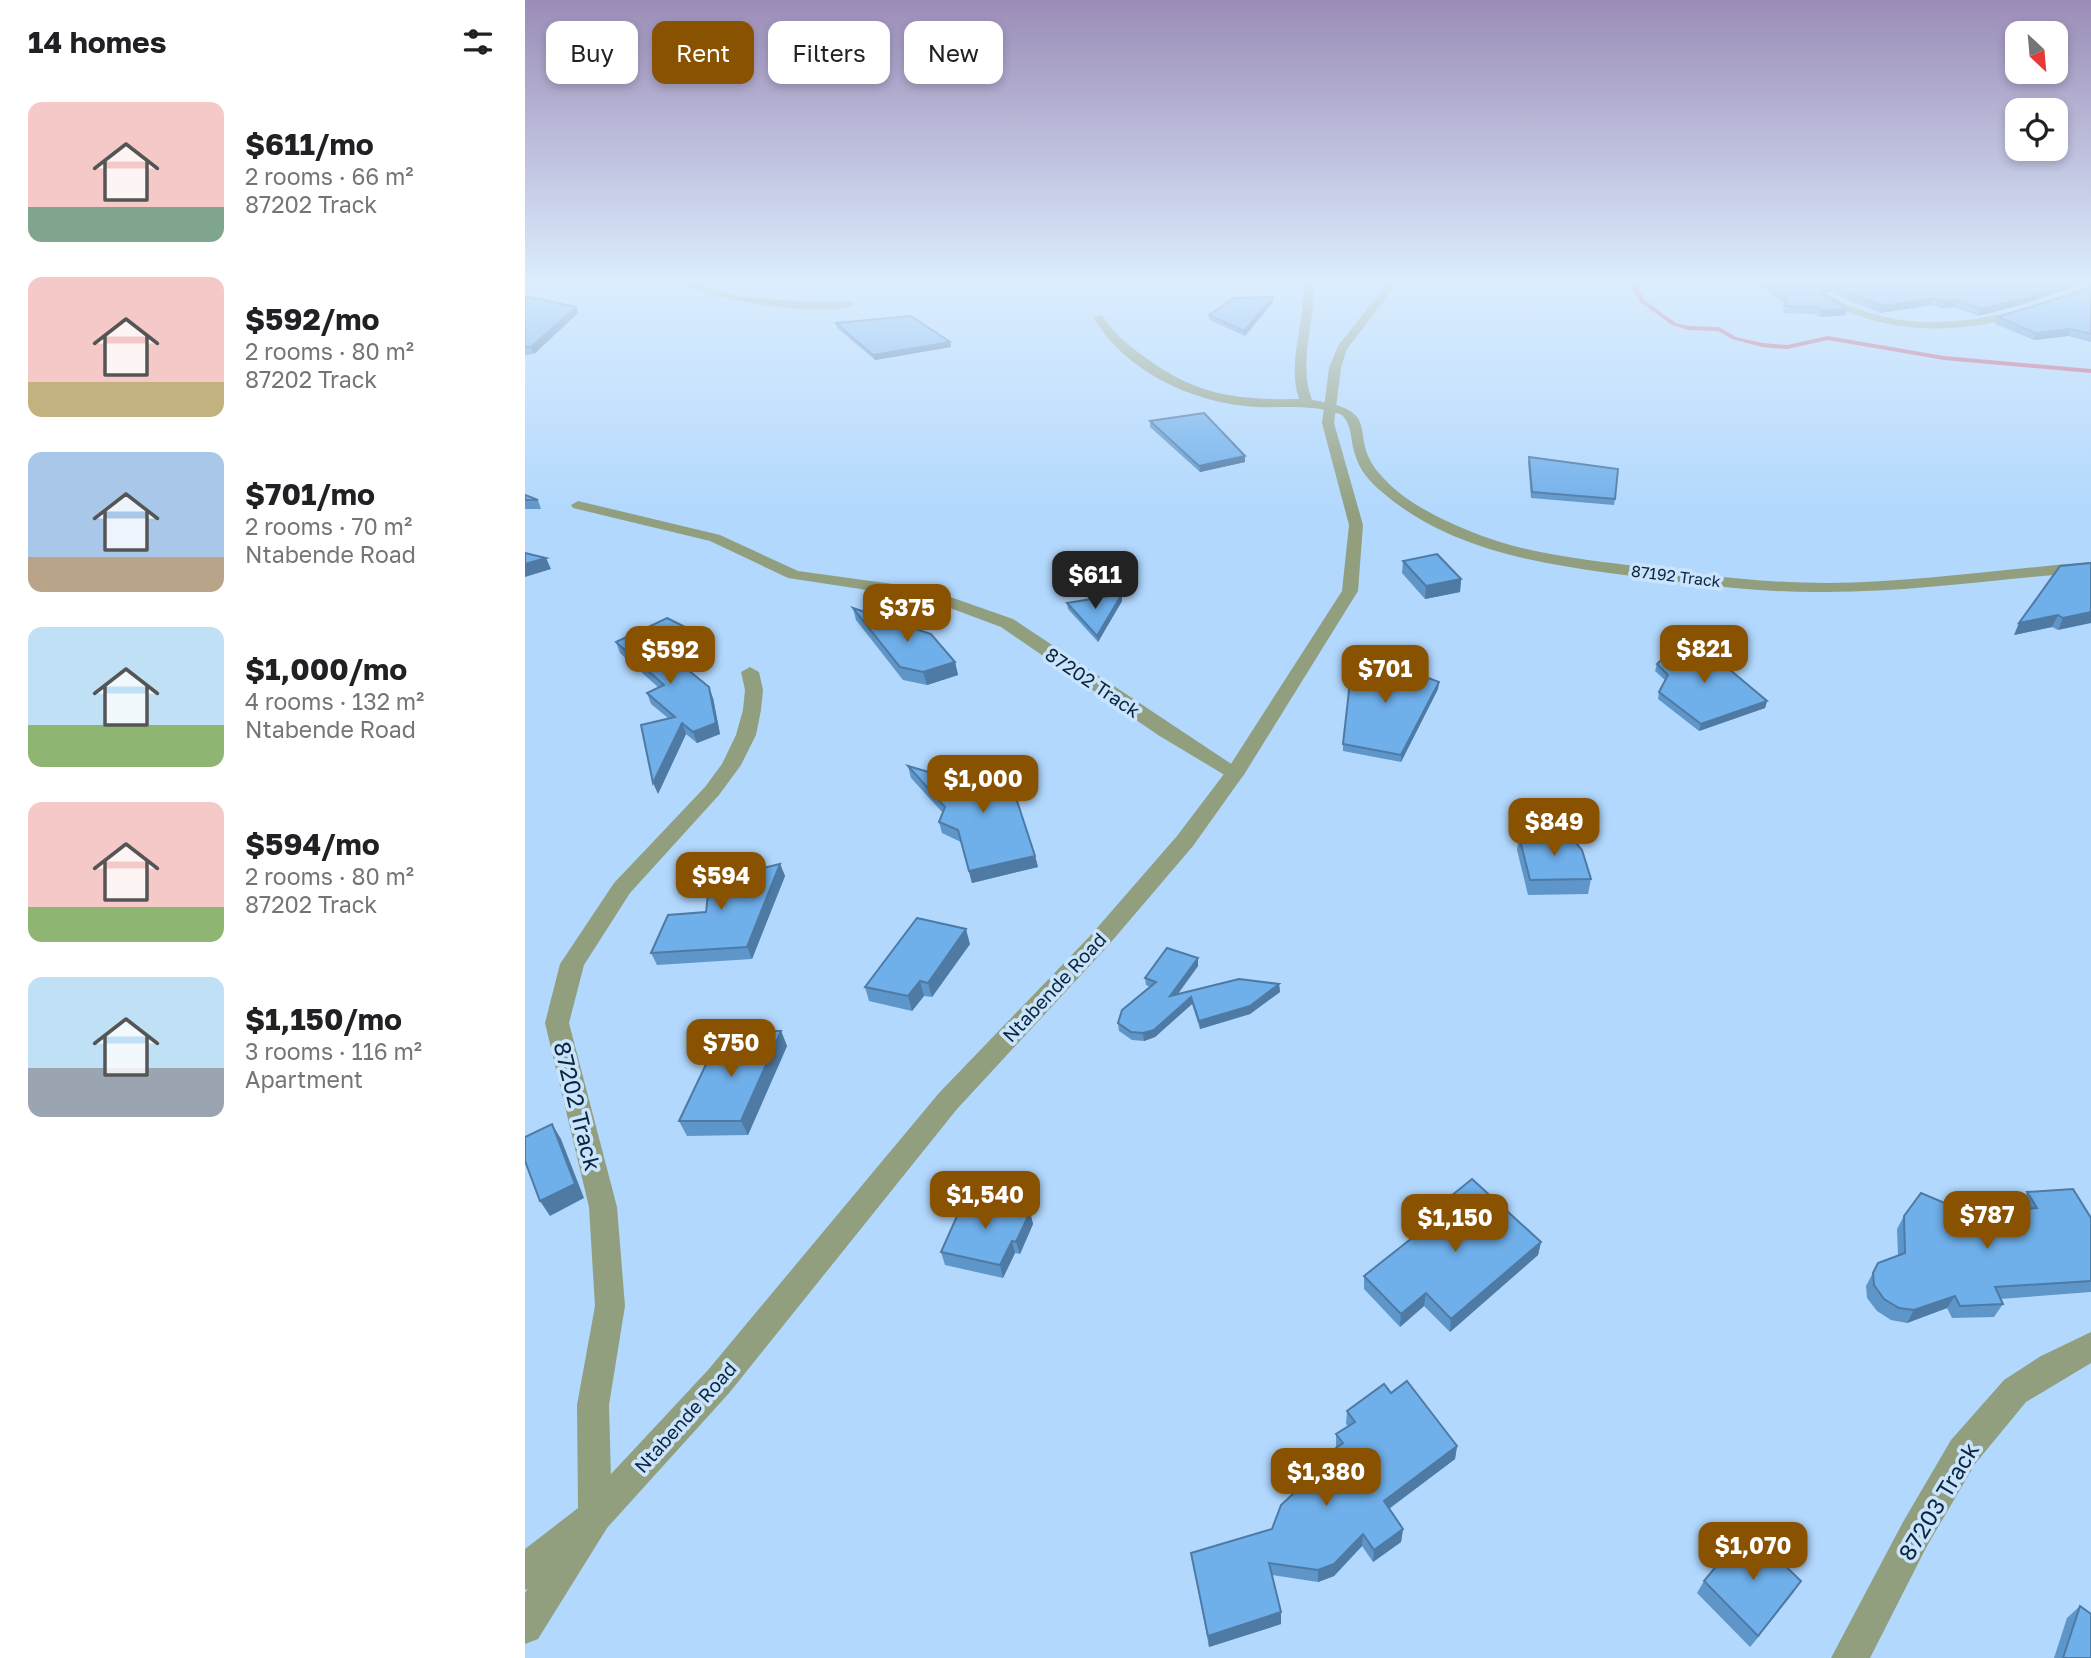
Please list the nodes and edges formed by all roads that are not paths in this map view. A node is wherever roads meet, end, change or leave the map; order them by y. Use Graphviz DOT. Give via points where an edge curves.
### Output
graph roads {
  1 [pos="1137,357"];
  2 [pos="1301,357"];
  3 [pos="1339,357"];
  4 [pos="1318,404"];
  5 [pos="578,505"];
  6 [pos="2091,567"];
  7 [pos="750,672"];
  8 [pos="1235,773"];
  9 [pos="2091,1347"];
  10 [pos="596,1516"];
  11 [pos="525,1572"];
  12 [pos="525,1626"];
  13 [pos="1850,1658"];
  1 -- 4 [label="street" via="1194,393 1234,403"];
  2 -- 4 [label="street" via="1302,385"];
  3 -- 4 [label="street, Ntabende Road"];
  4 -- 6 [label="street, 87192 Track" via="1353,417 1359,428 1363,463 1405,502 1486,543 1531,557 1790,587 1934,582"];
  4 -- 8 [label="street, Ntabende Road" via="1328,423 1356,525 1350,592"];
  5 -- 8 [label="street, 87202 Track" via="715,538 794,575 888,587 947,601 1007,623 1164,731"];
  7 -- 10 [label="street, 87202 Track" via="752,710 731,765 622,888 572,964 557,1023 603,1207 610,1306 593,1405"];
  8 -- 10 [label="street, Ntabende Road" via="1185,841 1098,942 948,1101 719,1381"];
  9 -- 13 [label="street, 87203 Track" via="2015,1391 1963,1452"];
  10 -- 11 [label="street"];
  10 -- 12 [label="street, Ntabende Road"];
}
